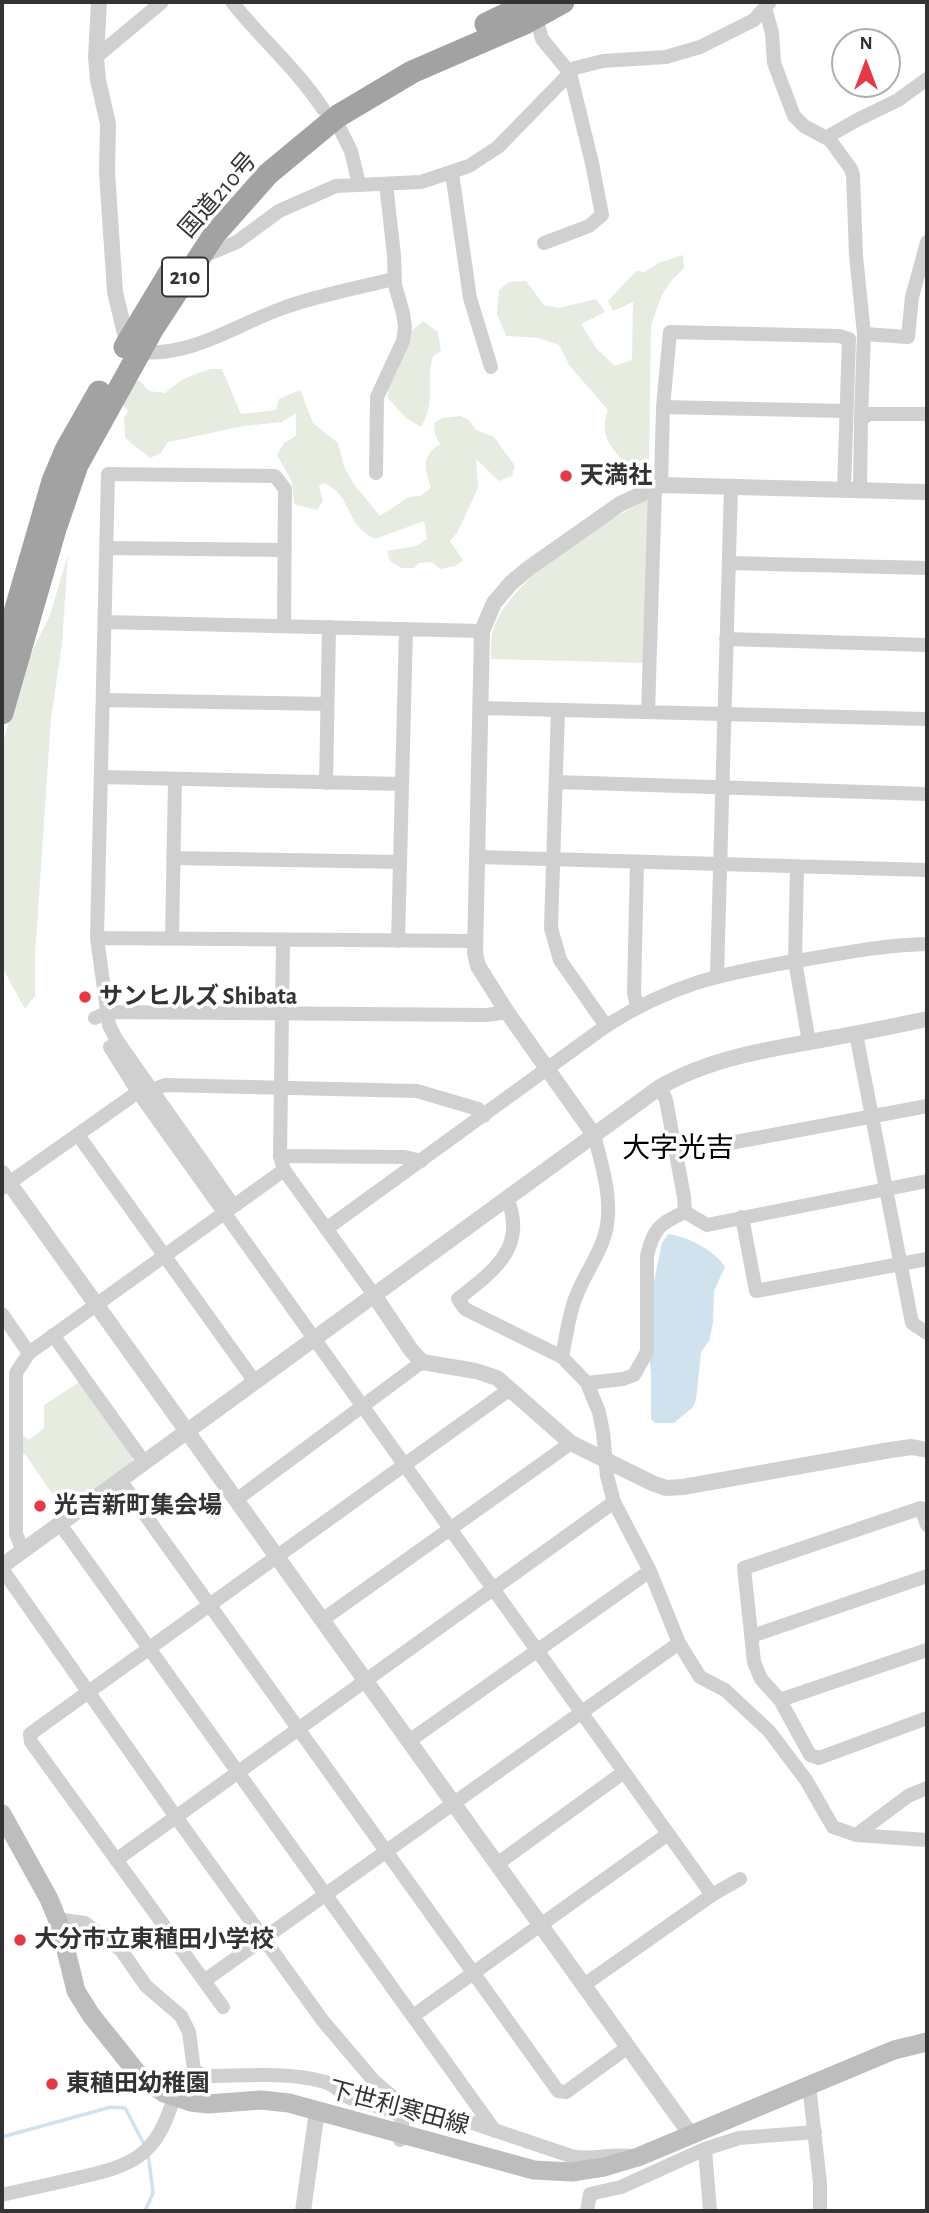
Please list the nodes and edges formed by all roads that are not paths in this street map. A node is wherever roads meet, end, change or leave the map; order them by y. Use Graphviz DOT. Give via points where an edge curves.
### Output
graph roads {
  1 [pos="99,2"];
  2 [pos="162,2"];
  3 [pos="232,2"];
  4 [pos="563,2"];
  5 [pos="767,5"];
  6 [pos="533,7"];
  7 [pos="96,57"];
  8 [pos="570,73"];
  9 [pos="927,79"];
  10 [pos="329,114"];
  11 [pos="827,137"];
  12 [pos="452,173"];
  13 [pos="359,184"];
  14 [pos="386,184"];
  15 [pos="238,206"];
  16 [pos="261,224"];
  17 [pos="927,242"];
  18 [pos="544,243"];
  19 [pos="201,253"];
  20 [pos="394,279"];
  21 [pos="864,334"];
  22 [pos="133,348"];
  23 [pos="491,367"];
  24 [pos="663,407"];
  25 [pos="846,411"];
  26 [pos="927,414"];
  27 [pos="861,419"];
  28 [pos="376,473"];
  29 [pos="658,487"];
  30 [pos="731,487"];
  31 [pos="852,490"];
  32 [pos="927,492"];
  33 [pos="107,548"];
  34 [pos="285,550"];
  35 [pos="729,563"];
  36 [pos="927,568"];
  37 [pos="105,622"];
  38 [pos="284,626"];
  39 [pos="329,627"];
  40 [pos="406,629"];
  41 [pos="482,631"];
  42 [pos="726,639"];
  43 [pos="927,645"];
  44 [pos="3,648"];
  45 [pos="103,700"];
  46 [pos="327,704"];
  47 [pos="481,708"];
  48 [pos="558,710"];
  49 [pos="649,712"];
  50 [pos="2,713"];
  51 [pos="724,714"];
  52 [pos="927,719"];
  53 [pos="101,777"];
  54 [pos="175,779"];
  55 [pos="557,782"];
  56 [pos="326,783"];
  57 [pos="402,784"];
  58 [pos="722,788"];
  59 [pos="927,794"];
  60 [pos="478,857"];
  61 [pos="173,858"];
  62 [pos="554,859"];
  63 [pos="400,862"];
  64 [pos="637,862"];
  65 [pos="720,864"];
  66 [pos="797,866"];
  67 [pos="927,870"];
  68 [pos="97,938"];
  69 [pos="172,939"];
  70 [pos="283,940"];
  71 [pos="398,941"];
  72 [pos="476,941"];
  73 [pos="927,944"];
  74 [pos="795,961"];
  75 [pos="717,975"];
  76 [pos="637,1006"];
  77 [pos="282,1012"];
  78 [pos="507,1013"];
  79 [pos="102,1015"];
  80 [pos="927,1019"];
  81 [pos="606,1026"];
  82 [pos="856,1034"];
  83 [pos="809,1042"];
  84 [pos="110,1047"];
  85 [pos="549,1069"];
  86 [pos="281,1087"];
  87 [pos="660,1087"];
  88 [pos="145,1091"];
  89 [pos="927,1106"];
  90 [pos="484,1116"];
  91 [pos="872,1116"];
  92 [pos="78,1135"];
  93 [pos="594,1135"];
  94 [pos="677,1153"];
  95 [pos="421,1161"];
  96 [pos="282,1163"];
  97 [pos="927,1181"];
  98 [pos="4,1182"];
  99 [pos="886,1189"];
  100 [pos="507,1199"];
  101 [pos="229,1209"];
  102 [pos="685,1212"];
  103 [pos="742,1217"];
  104 [pos="326,1229"];
  105 [pos="164,1257"];
  106 [pos="927,1259"];
  107 [pos="901,1264"];
  108 [pos="374,1295"];
  109 [pos="96,1304"];
  110 [pos="2,1314"];
  111 [pos="927,1333"];
  112 [pos="53,1335"];
  113 [pos="314,1338"];
  114 [pos="29,1353"];
  115 [pos="562,1357"];
  116 [pos="422,1362"];
  117 [pos="255,1382"];
  118 [pos="587,1383"];
  119 [pos="510,1389"];
  120 [pos="363,1406"];
  121 [pos="187,1431"];
  122 [pos="571,1443"];
  123 [pos="927,1450"];
  124 [pos="605,1460"];
  125 [pos="144,1462"];
  126 [pos="405,1465"];
  127 [pos="120,1480"];
  128 [pos="236,1500"];
  129 [pos="614,1502"];
  130 [pos="60,1524"];
  131 [pos="927,1525"];
  132 [pos="450,1528"];
  133 [pos="23,1550"];
  134 [pos="277,1557"];
  135 [pos="2,1568"];
  136 [pos="650,1571"];
  137 [pos="927,1576"];
  138 [pos="494,1589"];
  139 [pos="210,1605"];
  140 [pos="322,1620"];
  141 [pos="752,1636"];
  142 [pos="679,1643"];
  143 [pos="149,1649"];
  144 [pos="537,1649"];
  145 [pos="927,1650"];
  146 [pos="366,1681"];
  147 [pos="88,1693"];
  148 [pos="780,1700"];
  149 [pos="582,1712"];
  150 [pos="927,1718"];
  151 [pos="299,1729"];
  152 [pos="410,1741"];
  153 [pos="624,1772"];
  154 [pos="238,1773"];
  155 [pos="927,1788"];
  156 [pos="454,1803"];
  157 [pos="2,1814"];
  158 [pos="176,1817"];
  159 [pos="668,1834"];
  160 [pos="856,1835"];
  161 [pos="927,1840"];
  162 [pos="386,1851"];
  163 [pos="116,1860"];
  164 [pos="497,1864"];
  165 [pos="740,1879"];
  166 [pos="326,1895"];
  167 [pos="712,1895"];
  168 [pos="56,1919"];
  169 [pos="541,1925"];
  170 [pos="265,1938"];
  171 [pos="474,1973"];
  172 [pos="204,1981"];
  173 [pos="584,1985"];
  174 [pos="223,2007"];
  175 [pos="412,2016"];
  176 [pos="927,2042"];
  177 [pos="628,2047"];
  178 [pos="808,2085"];
  179 [pos="174,2097"];
  180 [pos="317,2111"];
  181 [pos="496,2132"];
  182 [pos="815,2132"];
  183 [pos="691,2135"];
  184 [pos="401,2137"];
  185 [pos="705,2149"];
  186 [pos="638,2157"];
  187 [pos="2,2195"];
  188 [pos="303,2211"];
  189 [pos="587,2211"];
  190 [pos="710,2211"];
  191 [pos="820,2211"];
  1 -- 7 [label="street"];
  2 -- 7 [label="street"];
  3 -- 10 [label="street"];
  4 -- 6 [label="highway, 国道210号 / 210"];
  5 -- 8 [label="street" via="750,23 700,47 666,57 586,64"];
  5 -- 11 [label="street" via="774,63 794,116"];
  6 -- 8 [label="street" via="542,39"];
  6 -- 10 [label="highway, 国道210号 / 210"];
  7 -- 22 [label="street" via="108,124 115,292"];
  8 -- 12 [label="street" via="492,152"];
  8 -- 18 [label="street" via="602,215 589,226"];
  9 -- 11 [label="street" via="898,100"];
  10 -- 13 [label="street" via="351,151"];
  10 -- 15 [label="highway, 国道210号 / 210"];
  10 -- 22 [label="highway, 国道210号 / 210" via="266,156 223,201 178,260"];
  11 -- 21 [label="street" via="853,175"];
  12 -- 14 [label="street"];
  12 -- 23 [label="street" via="470,298"];
  13 -- 14 [label="street"];
  13 -- 16 [label="street" via="322,191"];
  14 -- 20 [label="street"];
  15 -- 16 [label="street"];
  15 -- 19 [label="highway, 国道210号 / 210"];
  16 -- 19 [label="street" via="237,242"];
  17 -- 21 [label="street" via="912,297 908,337"];
  19 -- 22 [label="highway, 国道210号 / 210"];
  20 -- 22 [label="street" via="279,309 203,343 158,354"];
  20 -- 28 [label="street" via="405,327 377,397"];
  21 -- 27 [label="street"];
  22 -- 44 [label="highway, 国道210号 / 210" via="66,450 52,481"];
  22 -- 50 [label="highway, 国道210号 / 210" via="70,484"];
  24 -- 25 [label="street"];
  24 -- 25 [label="street" via="670,332 839,336 849,340"];
  24 -- 29 [label="street"];
  25 -- 31 [label="street"];
  26 -- 27 [label="street" via="869,414"];
  27 -- 31 [label="street"];
  29 -- 30 [label="street"];
  29 -- 41 [label="street" via="620,504 520,575 494,603"];
  29 -- 49 [label="street"];
  30 -- 31 [label="street"];
  30 -- 35 [label="street"];
  31 -- 32 [label="street"];
  33 -- 34 [label="street"];
  33 -- 34 [label="street" via="108,474 275,476 285,489"];
  33 -- 37 [label="street"];
  34 -- 38 [label="street"];
  35 -- 36 [label="street"];
  35 -- 42 [label="street"];
  37 -- 38 [label="street"];
  37 -- 45 [label="street"];
  38 -- 39 [label="street"];
  39 -- 40 [label="street"];
  39 -- 46 [label="street"];
  40 -- 41 [label="street"];
  40 -- 57 [label="street"];
  41 -- 47 [label="street"];
  42 -- 43 [label="street"];
  42 -- 51 [label="street"];
  45 -- 46 [label="street"];
  45 -- 53 [label="street"];
  46 -- 56 [label="street"];
  47 -- 48 [label="street"];
  47 -- 60 [label="street"];
  48 -- 49 [label="street"];
  48 -- 55 [label="street"];
  49 -- 51 [label="street"];
  51 -- 52 [label="street"];
  51 -- 58 [label="street"];
  53 -- 54 [label="street"];
  53 -- 68 [label="street"];
  54 -- 56 [label="street"];
  54 -- 61 [label="street"];
  55 -- 58 [label="street"];
  55 -- 62 [label="street"];
  56 -- 57 [label="street"];
  57 -- 63 [label="street"];
  58 -- 59 [label="street"];
  58 -- 65 [label="street"];
  60 -- 62 [label="street"];
  60 -- 72 [label="street"];
  61 -- 63 [label="street"];
  61 -- 69 [label="street"];
  62 -- 64 [label="street"];
  62 -- 81 [label="street" via="551,928 560,960"];
  63 -- 71 [label="street"];
  64 -- 65 [label="street"];
  64 -- 76 [label="street"];
  65 -- 66 [label="street"];
  65 -- 75 [label="street"];
  66 -- 67 [label="street"];
  66 -- 74 [label="street"];
  68 -- 69 [label="street"];
  68 -- 79 [label="street"];
  69 -- 70 [label="street"];
  70 -- 71 [label="street"];
  70 -- 77 [label="street"];
  71 -- 72 [label="street"];
  72 -- 78 [label="street" via="478,966"];
  73 -- 74 [label="street" via="878,946"];
  74 -- 75 [label="street"];
  74 -- 83 [label="street"];
  75 -- 76 [label="street"];
  76 -- 81 [label="street"];
  77 -- 78 [label="street"];
  77 -- 79 [label="street"];
  77 -- 86 [label="street"];
  78 -- 85 [label="street"];
  79 -- 88 [label="street"];
  80 -- 82 [label="street"];
  81 -- 85 [label="street"];
  82 -- 83 [label="street"];
  82 -- 91 [label="street"];
  83 -- 87 [label="street" via="716,1063"];
  84 -- 88 [label="street"];
  85 -- 90 [label="street"];
  85 -- 93 [label="street"];
  86 -- 88 [label="street" via="165,1085"];
  86 -- 90 [label="street" via="417,1091 478,1109"];
  86 -- 96 [label="street"];
  87 -- 93 [label="street"];
  87 -- 94 [label="street"];
  88 -- 92 [label="street"];
  88 -- 101 [label="street"];
  89 -- 91 [label="street"];
  90 -- 95 [label="street"];
  91 -- 94 [label="street"];
  91 -- 99 [label="street"];
  92 -- 98 [label="street"];
  92 -- 105 [label="street"];
  93 -- 100 [label="street"];
  93 -- 115 [label="street" via="607,1225 575,1299"];
  94 -- 102 [label="street"];
  95 -- 96 [label="street" via="405,1157"];
  95 -- 104 [label="street"];
  96 -- 101 [label="street"];
  96 -- 104 [label="street"];
  97 -- 99 [label="street"];
  98 -- 109 [label="street"];
  99 -- 103 [label="street"];
  99 -- 107 [label="street"];
  100 -- 108 [label="street"];
  100 -- 115 [label="street" via="512,1243 502,1261 458,1299 465,1309"];
  101 -- 105 [label="street"];
  101 -- 113 [label="street"];
  102 -- 103 [label="street" via="707,1225"];
  102 -- 118 [label="street" via="667,1219 651,1241 647,1352 634,1375"];
  103 -- 107 [label="street" via="756,1291"];
  104 -- 108 [label="street"];
  105 -- 109 [label="street"];
  105 -- 117 [label="street"];
  106 -- 107 [label="street"];
  107 -- 111 [label="street" via="912,1323"];
  108 -- 113 [label="street"];
  108 -- 116 [label="street"];
  109 -- 112 [label="street"];
  109 -- 121 [label="street"];
  110 -- 114 [label="street"];
  112 -- 114 [label="street"];
  112 -- 125 [label="street"];
  113 -- 117 [label="street"];
  113 -- 120 [label="street"];
  114 -- 133 [label="street" via="16,1373 16,1534"];
  115 -- 118 [label="street"];
  116 -- 119 [label="street" via="476,1371 497,1378"];
  116 -- 120 [label="street"];
  117 -- 121 [label="street"];
  118 -- 124 [label="street" via="599,1412"];
  119 -- 122 [label="street"];
  119 -- 126 [label="street"];
  120 -- 126 [label="street"];
  120 -- 128 [label="street"];
  121 -- 125 [label="street"];
  121 -- 128 [label="street"];
  122 -- 124 [label="street"];
  122 -- 132 [label="street"];
  123 -- 124 [label="street" via="890,1450 666,1488"];
  124 -- 129 [label="street"];
  125 -- 127 [label="street"];
  126 -- 132 [label="street"];
  126 -- 134 [label="street"];
  127 -- 130 [label="street"];
  127 -- 139 [label="street"];
  128 -- 134 [label="street"];
  129 -- 136 [label="street"];
  129 -- 138 [label="street"];
  130 -- 133 [label="street"];
  130 -- 143 [label="street"];
  131 -- 141 [label="street" via="921,1508 744,1568"];
  132 -- 138 [label="street"];
  132 -- 140 [label="street"];
  133 -- 135 [label="street"];
  134 -- 139 [label="street"];
  134 -- 140 [label="street"];
  135 -- 147 [label="street"];
  136 -- 142 [label="street"];
  136 -- 144 [label="street"];
  137 -- 141 [label="street"];
  138 -- 144 [label="street"];
  138 -- 146 [label="street"];
  139 -- 143 [label="street"];
  139 -- 151 [label="street"];
  140 -- 146 [label="street"];
  141 -- 148 [label="street" via="761,1679"];
  142 -- 149 [label="street"];
  142 -- 160 [label="street" via="700,1677 725,1690 769,1731 806,1780 829,1823"];
  143 -- 147 [label="street"];
  143 -- 154 [label="street"];
  144 -- 149 [label="street"];
  144 -- 152 [label="street"];
  145 -- 148 [label="street"];
  146 -- 151 [label="street"];
  146 -- 152 [label="street"];
  147 -- 158 [label="street"];
  147 -- 163 [label="street" via="30,1734 31,1742"];
  148 -- 150 [label="street" via="810,1755 819,1758"];
  149 -- 153 [label="street"];
  149 -- 156 [label="street"];
  151 -- 154 [label="street"];
  151 -- 162 [label="street"];
  152 -- 156 [label="street"];
  153 -- 159 [label="street"];
  153 -- 164 [label="street"];
  154 -- 158 [label="street"];
  154 -- 166 [label="street"];
  155 -- 160 [label="street" via="908,1796"];
  156 -- 162 [label="street"];
  156 -- 164 [label="street"];
  157 -- 168 [label="main road, 下世利寒田線" via="39,1878"];
  158 -- 163 [label="street"];
  158 -- 170 [label="street"];
  159 -- 167 [label="street"];
  159 -- 169 [label="street"];
  160 -- 161 [label="street"];
  162 -- 166 [label="street"];
  162 -- 171 [label="street"];
  163 -- 172 [label="street"];
  164 -- 169 [label="street"];
  165 -- 167 [label="street"];
  166 -- 170 [label="street"];
  166 -- 175 [label="street"];
  167 -- 173 [label="street"];
  168 -- 179 [label="main road, 下世利寒田線" via="81,2001 139,2075"];
  168 -- 184 [label="street" via="91,1927 121,1951 154,1994 177,2011 187,2029 197,2074 281,2075 325,2082 351,2099 397,2113 403,2119"];
  169 -- 171 [label="street"];
  169 -- 173 [label="street"];
  170 -- 172 [label="street"];
  170 -- 181 [label="street" via="323,2021 389,2095"];
  171 -- 175 [label="street"];
  171 -- 177 [label="street" via="558,2091 566,2092"];
  172 -- 174 [label="street"];
  173 -- 177 [label="street"];
  175 -- 181 [label="street"];
  176 -- 178 [label="main road, 下世利寒田線" via="894,2050"];
  177 -- 183 [label="street"];
  178 -- 182 [label="street"];
  178 -- 183 [label="main road, 下世利寒田線"];
  179 -- 180 [label="main road, 下世利寒田線" via="208,2104 275,2101"];
  179 -- 187 [label="street" via="158,2136 132,2163"];
  180 -- 184 [label="main road, 下世利寒田線"];
  180 -- 188 [label="street"];
  181 -- 186 [label="street" via="581,2158"];
  182 -- 185 [label="street" via="739,2138"];
  182 -- 191 [label="street"];
  183 -- 186 [label="main road, 下世利寒田線"];
  184 -- 186 [label="main road, 下世利寒田線" via="552,2172 591,2170"];
  185 -- 189 [label="street" via="621,2187 590,2194"];
  185 -- 190 [label="street"];
}
